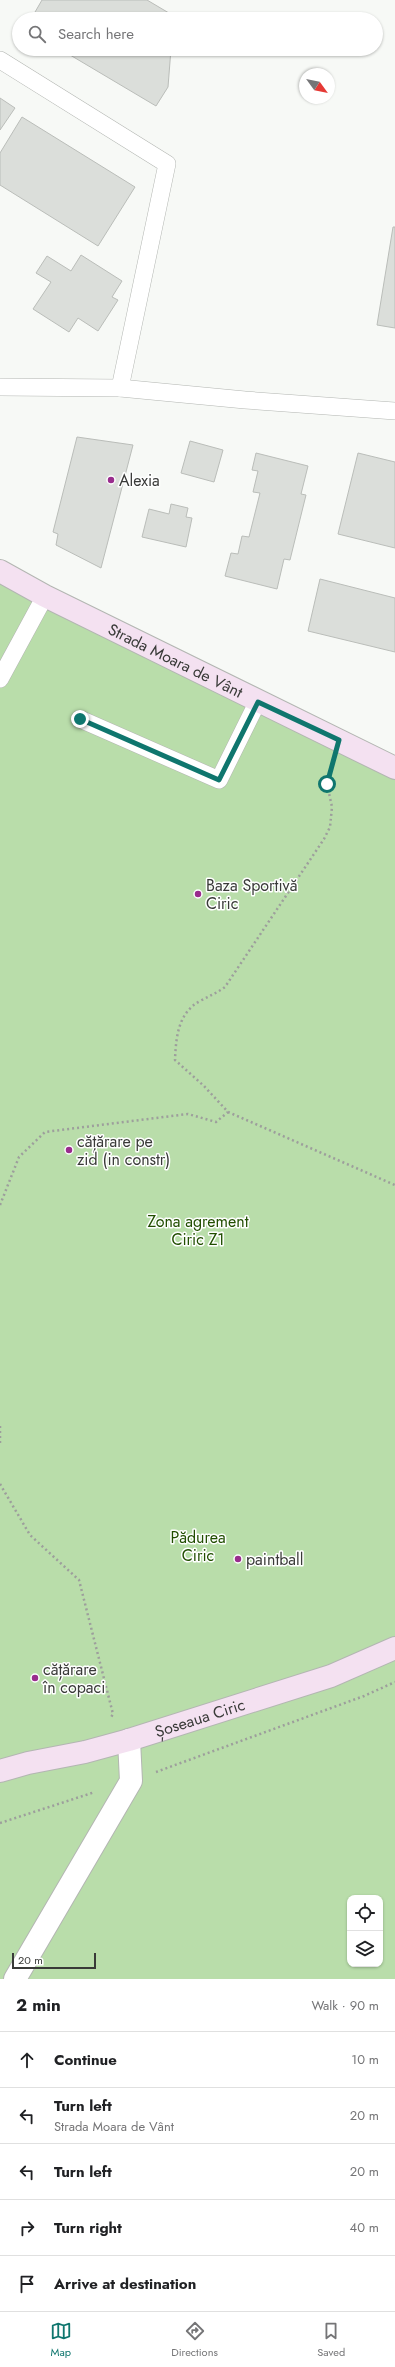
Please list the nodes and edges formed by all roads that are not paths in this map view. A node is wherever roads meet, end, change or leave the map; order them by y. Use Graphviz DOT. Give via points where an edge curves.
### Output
graph roads {
  1 [pos="0,60"];
  2 [pos="0,387"];
  3 [pos="120,388"];
  4 [pos="395,410"];
  5 [pos="0,571"];
  6 [pos="45,596"];
  7 [pos="0,679"];
  8 [pos="258,702"];
  9 [pos="80,719"];
  10 [pos="395,768"];
  11 [pos="395,1648"];
  12 [pos="129,1740"];
  13 [pos="0,1771"];
  14 [pos="14,1979"];
  1 -- 3 [label="lane" via="167,164"];
  2 -- 3 [label="lane"];
  3 -- 4 [label="lane"];
  5 -- 6 [label="main road, Strada Moara de Vânt"];
  6 -- 7 [label="lane"];
  6 -- 8 [label="main road, Strada Moara de Vânt"];
  8 -- 9 [label="lane" via="219,780"];
  8 -- 10 [label="main road, Strada Moara de Vânt"];
  11 -- 12 [label="main road, Șoseaua Ciric" via="331,1676"];
  12 -- 13 [label="main road, Șoseaua Ciric"];
  12 -- 14 [label="street" via="131,1781"];
}
